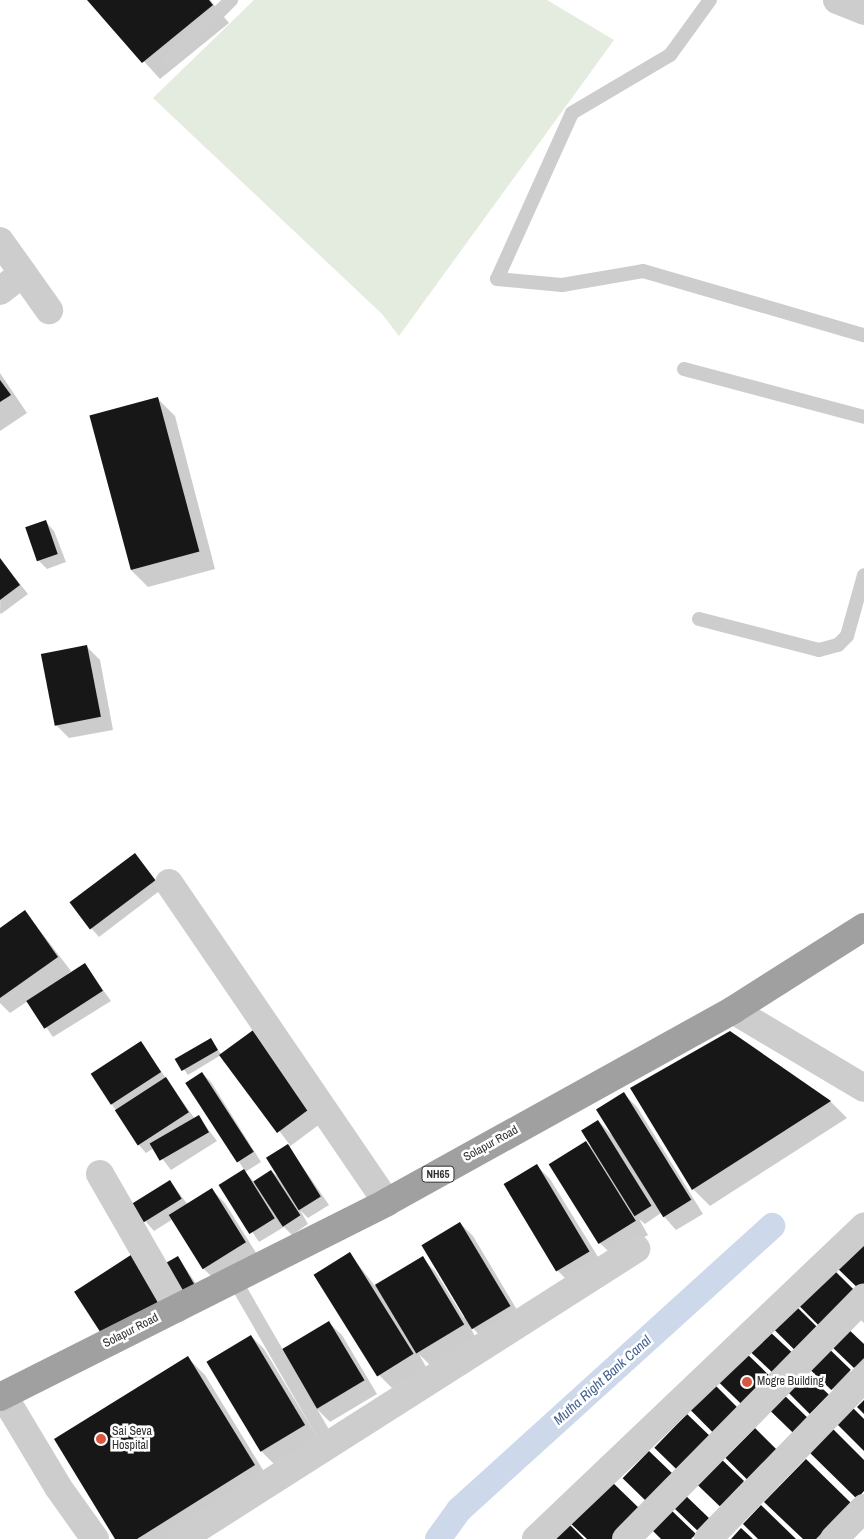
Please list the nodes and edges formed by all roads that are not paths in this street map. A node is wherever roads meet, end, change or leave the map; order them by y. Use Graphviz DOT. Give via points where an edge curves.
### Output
graph roads {
  1 [pos="232,0"];
  2 [pos="710,0"];
  3 [pos="837,0"];
  4 [pos="864,11"];
  5 [pos="169,62"];
  6 [pos="0,241"];
  7 [pos="23,273"];
  8 [pos="0,291"];
  9 [pos="49,310"];
  10 [pos="864,335"];
  11 [pos="684,370"];
  12 [pos="864,417"];
  13 [pos="864,575"];
  14 [pos="699,618"];
  15 [pos="169,883"];
  16 [pos="864,927"];
  17 [pos="732,1010"];
  18 [pos="864,1088"];
  19 [pos="100,1174"];
  20 [pos="386,1202"];
  21 [pos="864,1227"];
  22 [pos="636,1249"];
  23 [pos="234,1279"];
  24 [pos="864,1298"];
  25 [pos="177,1308"];
  26 [pos="864,1378"];
  27 [pos="2,1396"];
  28 [pos="330,1445"];
  29 [pos="864,1508"];
  30 [pos="838,1538"];
  31 [pos="95,1539"];
  32 [pos="182,1539"];
  33 [pos="536,1539"];
  34 [pos="626,1539"];
  35 [pos="708,1539"];
  1 -- 5 [label="lane"];
  2 -- 10 [label="lane" via="670,55 572,113 497,279 562,285 643,271"];
  3 -- 4 [label="street"];
  6 -- 7 [label="street"];
  7 -- 8 [label="street"];
  7 -- 9 [label="street"];
  11 -- 12 [label="lane"];
  13 -- 14 [label="lane" via="847,636 838,645 819,650"];
  15 -- 20 [label="street"];
  16 -- 17 [label="highway, Solapur Road / NH65"];
  17 -- 18 [label="street"];
  17 -- 20 [label="highway, Solapur Road / NH65"];
  19 -- 25 [label="street"];
  20 -- 23 [label="highway, Solapur Road / NH65"];
  21 -- 33 [label="street"];
  22 -- 28 [label="street"];
  23 -- 25 [label="highway, Solapur Road / NH65"];
  23 -- 28 [label="lane"];
  24 -- 34 [label="street"];
  25 -- 27 [label="highway, Solapur Road / NH65"];
  26 -- 35 [label="street"];
  27 -- 31 [label="street" via="63,1495"];
  28 -- 32 [label="street"];
  29 -- 30 [label="street"];
}
